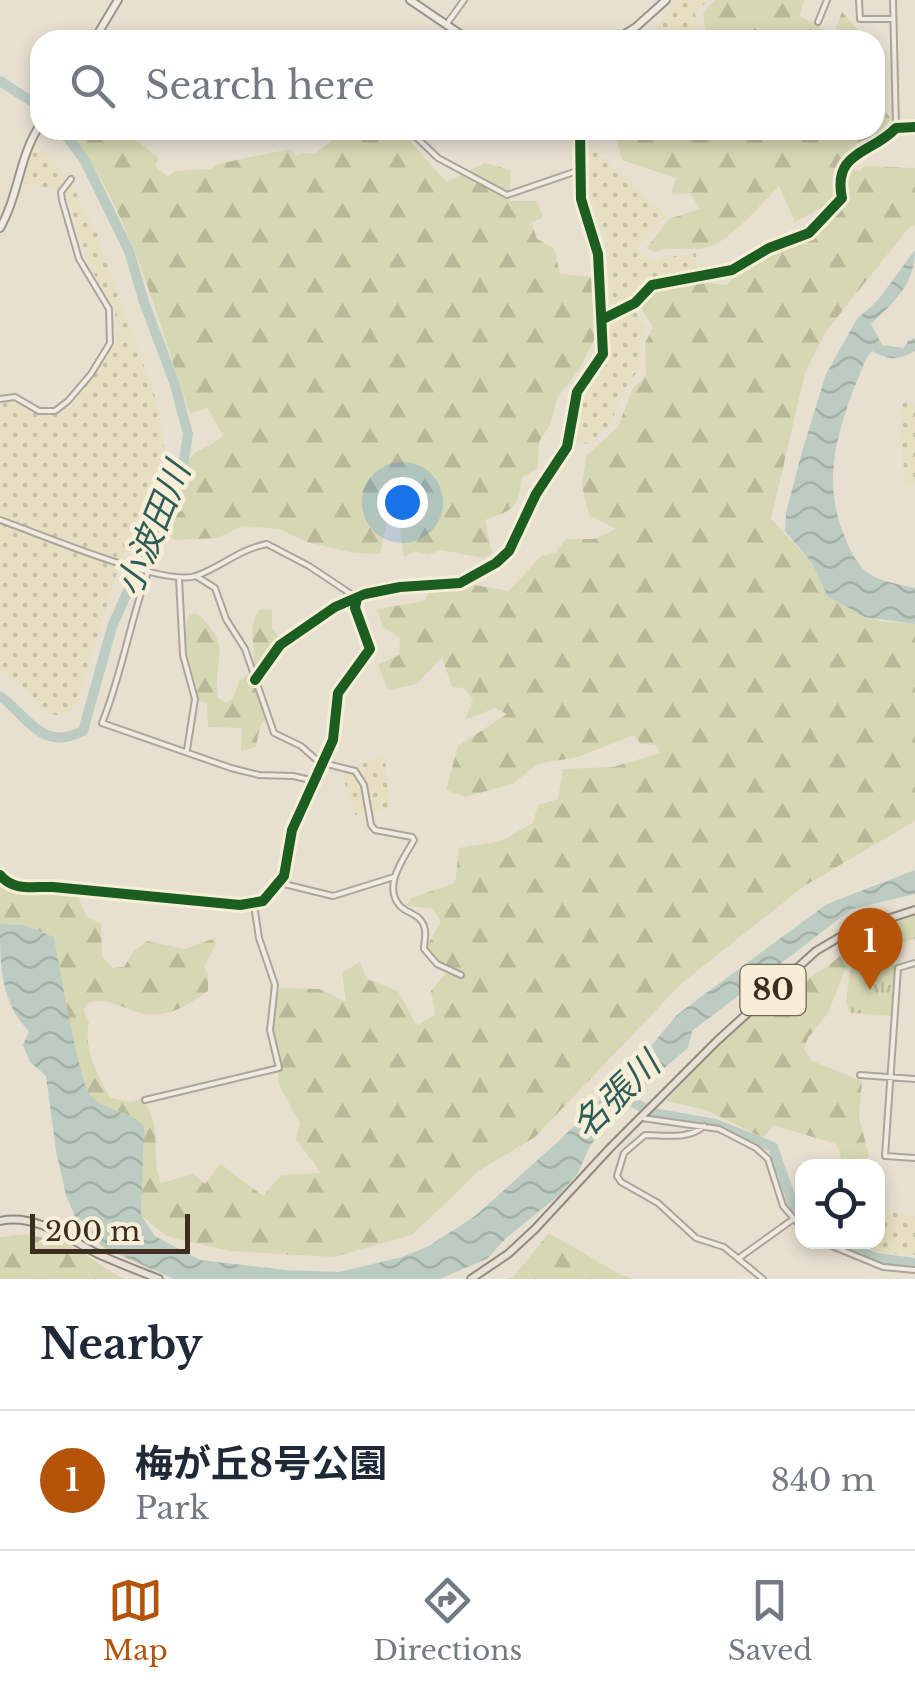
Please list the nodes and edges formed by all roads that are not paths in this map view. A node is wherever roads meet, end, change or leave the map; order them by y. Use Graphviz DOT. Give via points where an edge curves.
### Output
graph roads {
  1 [pos="118,0"];
  2 [pos="410,0"];
  3 [pos="464,0"];
  4 [pos="666,0"];
  5 [pos="827,0"];
  6 [pos="859,0"];
  7 [pos="893,0"];
  8 [pos="894,19"];
  9 [pos="818,22"];
  10 [pos="446,25"];
  11 [pos="100,30"];
  12 [pos="454,30"];
  13 [pos="630,30"];
  14 [pos="915,127"];
  15 [pos="896,128"];
  16 [pos="32,140"];
  17 [pos="418,140"];
  18 [pos="580,140"];
  19 [pos="885,140"];
  20 [pos="885,140"];
  21 [pos="580,170"];
  22 [pos="71,179"];
  23 [pos="0,228"];
  24 [pos="603,319"];
  25 [pos="0,400"];
  26 [pos="0,520"];
  27 [pos="147,572"];
  28 [pos="196,576"];
  29 [pos="178,579"];
  30 [pos="357,598"];
  31 [pos="255,680"];
  32 [pos="188,750"];
  33 [pos="325,762"];
  34 [pos="314,781"];
  35 [pos="0,876"];
  36 [pos="394,877"];
  37 [pos="280,883"];
  38 [pos="254,904"];
  39 [pos="915,910"];
  40 [pos="915,964"];
  41 [pos="461,975"];
  42 [pos="860,1076"];
  43 [pos="890,1078"];
  44 [pos="915,1079"];
  45 [pos="144,1100"];
  46 [pos="644,1116"];
  47 [pos="704,1126"];
  48 [pos="915,1158"];
  49 [pos="794,1219"];
  50 [pos="0,1221"];
  51 [pos="838,1249"];
  52 [pos="876,1256"];
  53 [pos="739,1258"];
  54 [pos="873,1264"];
  55 [pos="883,1268"];
  56 [pos="915,1270"];
  57 [pos="159,1279"];
  58 [pos="471,1279"];
  59 [pos="763,1279"];
  60 [pos="879,1279"];
  1 -- 11 [label="main road"];
  2 -- 10 [label="main road"];
  3 -- 10 [label="street"];
  4 -- 13 [label="main road"];
  5 -- 9 [label="street"];
  6 -- 8 [label="street" via="860,19"];
  7 -- 8 [label="street"];
  8 -- 15 [label="street"];
  10 -- 12 [label="main road"];
  14 -- 15 [label="street"];
  15 -- 20 [label="street"];
  16 -- 23 [label="main road"];
  17 -- 21 [label="street" via="507,195"];
  18 -- 21 [label="street"];
  19 -- 24 [label="street" via="846,163 842,198 809,233 730,270 652,285 636,303"];
  21 -- 24 [label="street"];
  22 -- 25 [label="street" via="62,200 79,258 109,309 110,343 55,410 40,411 15,397"];
  24 -- 30 [label="street" via="603,354 576,392 567,446 509,550 460,583"];
  26 -- 27 [label="street"];
  27 -- 29 [label="street"];
  27 -- 32 [label="street" via="102,723"];
  28 -- 29 [label="street"];
  28 -- 30 [label="street" via="267,544"];
  28 -- 31 [label="street" via="215,588"];
  29 -- 32 [label="street" via="195,698"];
  30 -- 31 [label="street" via="280,645"];
  30 -- 33 [label="street" via="370,648 338,693"];
  31 -- 33 [label="street" via="274,733"];
  32 -- 34 [label="street" via="259,775"];
  33 -- 34 [label="street"];
  33 -- 36 [label="street" via="360,777 374,830 414,840"];
  34 -- 37 [label="street" via="292,830"];
  35 -- 38 [label="street" via="22,888"];
  36 -- 37 [label="street" via="333,896"];
  36 -- 41 [label="street" via="400,906 424,924 424,950"];
  37 -- 38 [label="street"];
  38 -- 45 [label="street" via="276,984 270,1030 279,1068"];
  39 -- 46 [label="main road, 80" via="830,941"];
  40 -- 43 [label="street" via="898,968"];
  42 -- 43 [label="street"];
  43 -- 44 [label="street"];
  43 -- 48 [label="street" via="885,1156"];
  46 -- 47 [label="street"];
  46 -- 58 [label="main road, 80" via="535,1229"];
  47 -- 49 [label="street" via="738,1137 768,1159 777,1193"];
  47 -- 53 [label="street" via="666,1137 645,1135 624,1153 617,1176 696,1238"];
  49 -- 53 [label="street"];
  50 -- 57 [label="main road" via="21,1220 65,1235"];
  51 -- 54 [label="street"];
  52 -- 54 [label="street"];
  53 -- 59 [label="street"];
  54 -- 55 [label="street"];
  55 -- 56 [label="street"];
  55 -- 60 [label="street"];
}
